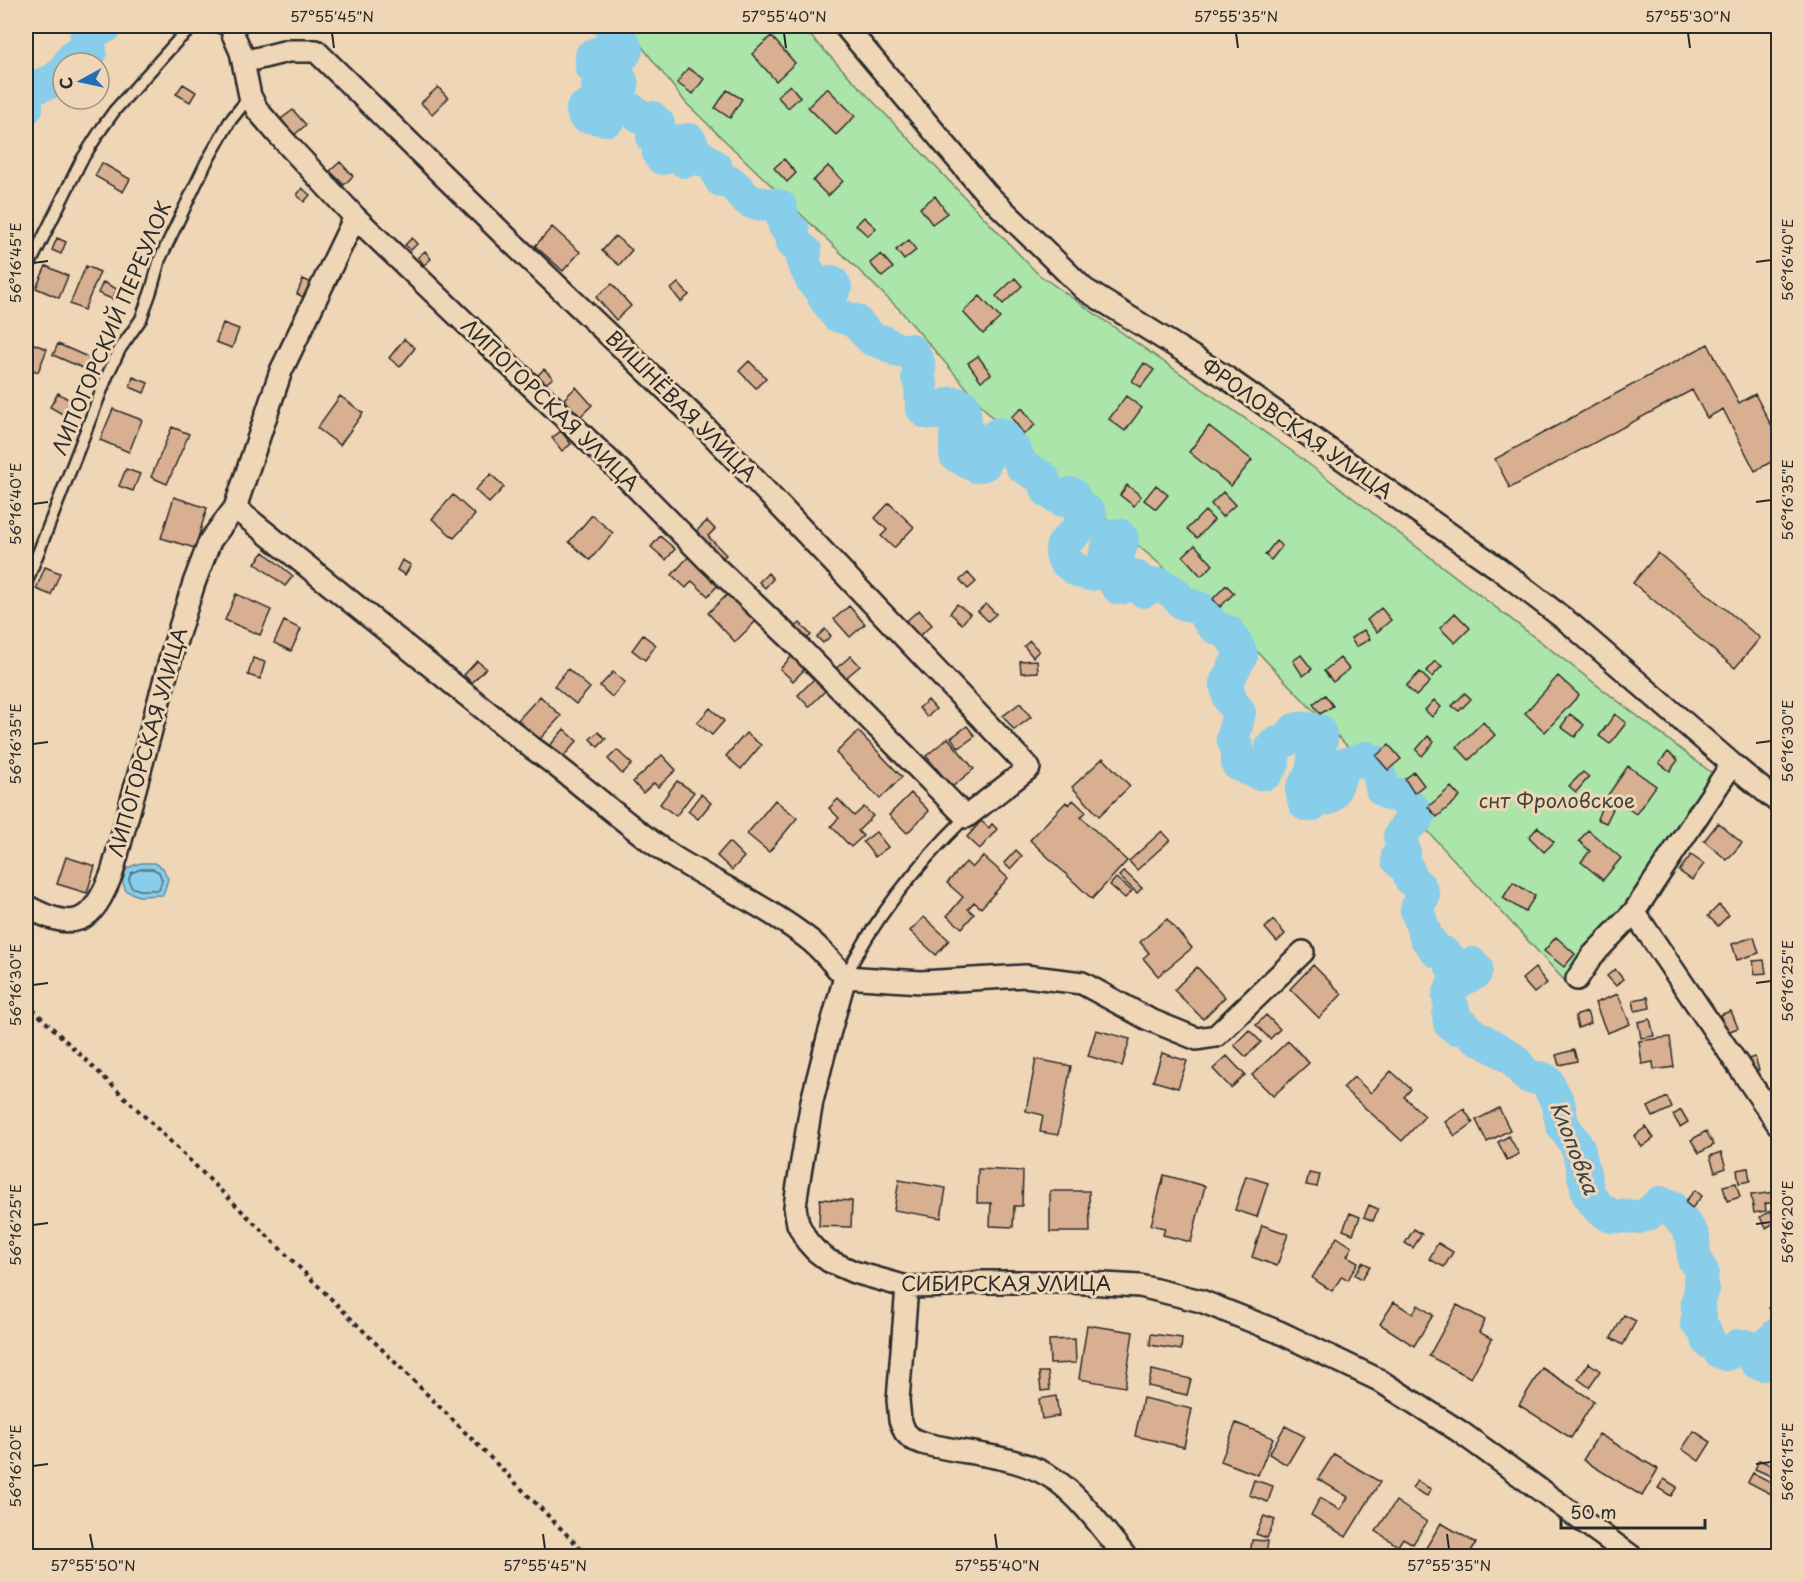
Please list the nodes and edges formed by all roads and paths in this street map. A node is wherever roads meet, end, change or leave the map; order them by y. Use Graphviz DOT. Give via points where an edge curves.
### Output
graph roads {
  1 [pos="204,26"];
  2 [pos="845,26"];
  3 [pos="193,27"];
  4 [pos="228,28"];
  5 [pos="243,62"];
  6 [pos="250,96"];
  7 [pos="356,217"];
  8 [pos="26,272"];
  9 [pos="235,508"];
  10 [pos="26,584"];
  11 [pos="1732,764"];
  12 [pos="1775,793"];
  13 [pos="966,817"];
  14 [pos="26,906"];
  15 [pos="1634,912"];
  16 [pos="1303,952"];
  17 [pos="845,977"];
  18 [pos="1577,979"];
  19 [pos="26,1003"];
  20 [pos="1779,1124"];
  21 [pos="907,1287"];
  22 [pos="588,1557"];
  23 [pos="1125,1557"];
  24 [pos="1631,1557"];
  1 -- 3 [label="lane"];
  2 -- 11 [label="street, ФРОЛОВСКАЯ УЛИЦА" via="986,193 1084,289 1227,378 1498,568 1572,625"];
  3 -- 8 [label="lane" via="121,103 97,135"];
  4 -- 5 [label="street"];
  5 -- 6 [label="street"];
  5 -- 13 [label="street, ВИШНЁВАЯ УЛИЦА" via="288,51 316,51 700,422 1029,768"];
  6 -- 7 [label="street" via="277,133"];
  6 -- 10 [label="lane, ЛИПОГОРСКИЙ ПЕРЕУЛОК" via="206,163 167,243 147,306 108,374"];
  7 -- 9 [label="street, ЛИПОГОРСКАЯ УЛИЦА" via="281,371"];
  7 -- 13 [label="street, ЛИПОГОРСКАЯ УЛИЦА" via="789,637"];
  9 -- 14 [label="street, ЛИПОГОРСКАЯ УЛИЦА" via="210,541 194,583 104,893 81,920 61,921"];
  9 -- 17 [label="street" via="635,830 793,928"];
  11 -- 12 [label="street, ФРОЛОВСКАЯ УЛИЦА"];
  11 -- 15 [label="street"];
  13 -- 17 [label="lane" via="894,899"];
  15 -- 18 [label="street"];
  15 -- 20 [label="street"];
  16 -- 17 [label="street" via="1216,1036 1197,1039 1148,1019 1082,983 1025,976 921,982"];
  17 -- 21 [label="street, СИБИРСКАЯ УЛИЦА" via="812,1101 795,1207 798,1224 807,1240 829,1261"];
  19 -- 22 [label="path" via="353,1319"];
  21 -- 23 [label="street" via="898,1400 905,1432 922,1443 1009,1461 1059,1482"];
  21 -- 24 [label="street, СИБИРСКАЯ УЛИЦА" via="1068,1282 1140,1286 1201,1301 1279,1332 1377,1379 1468,1438"];
}
